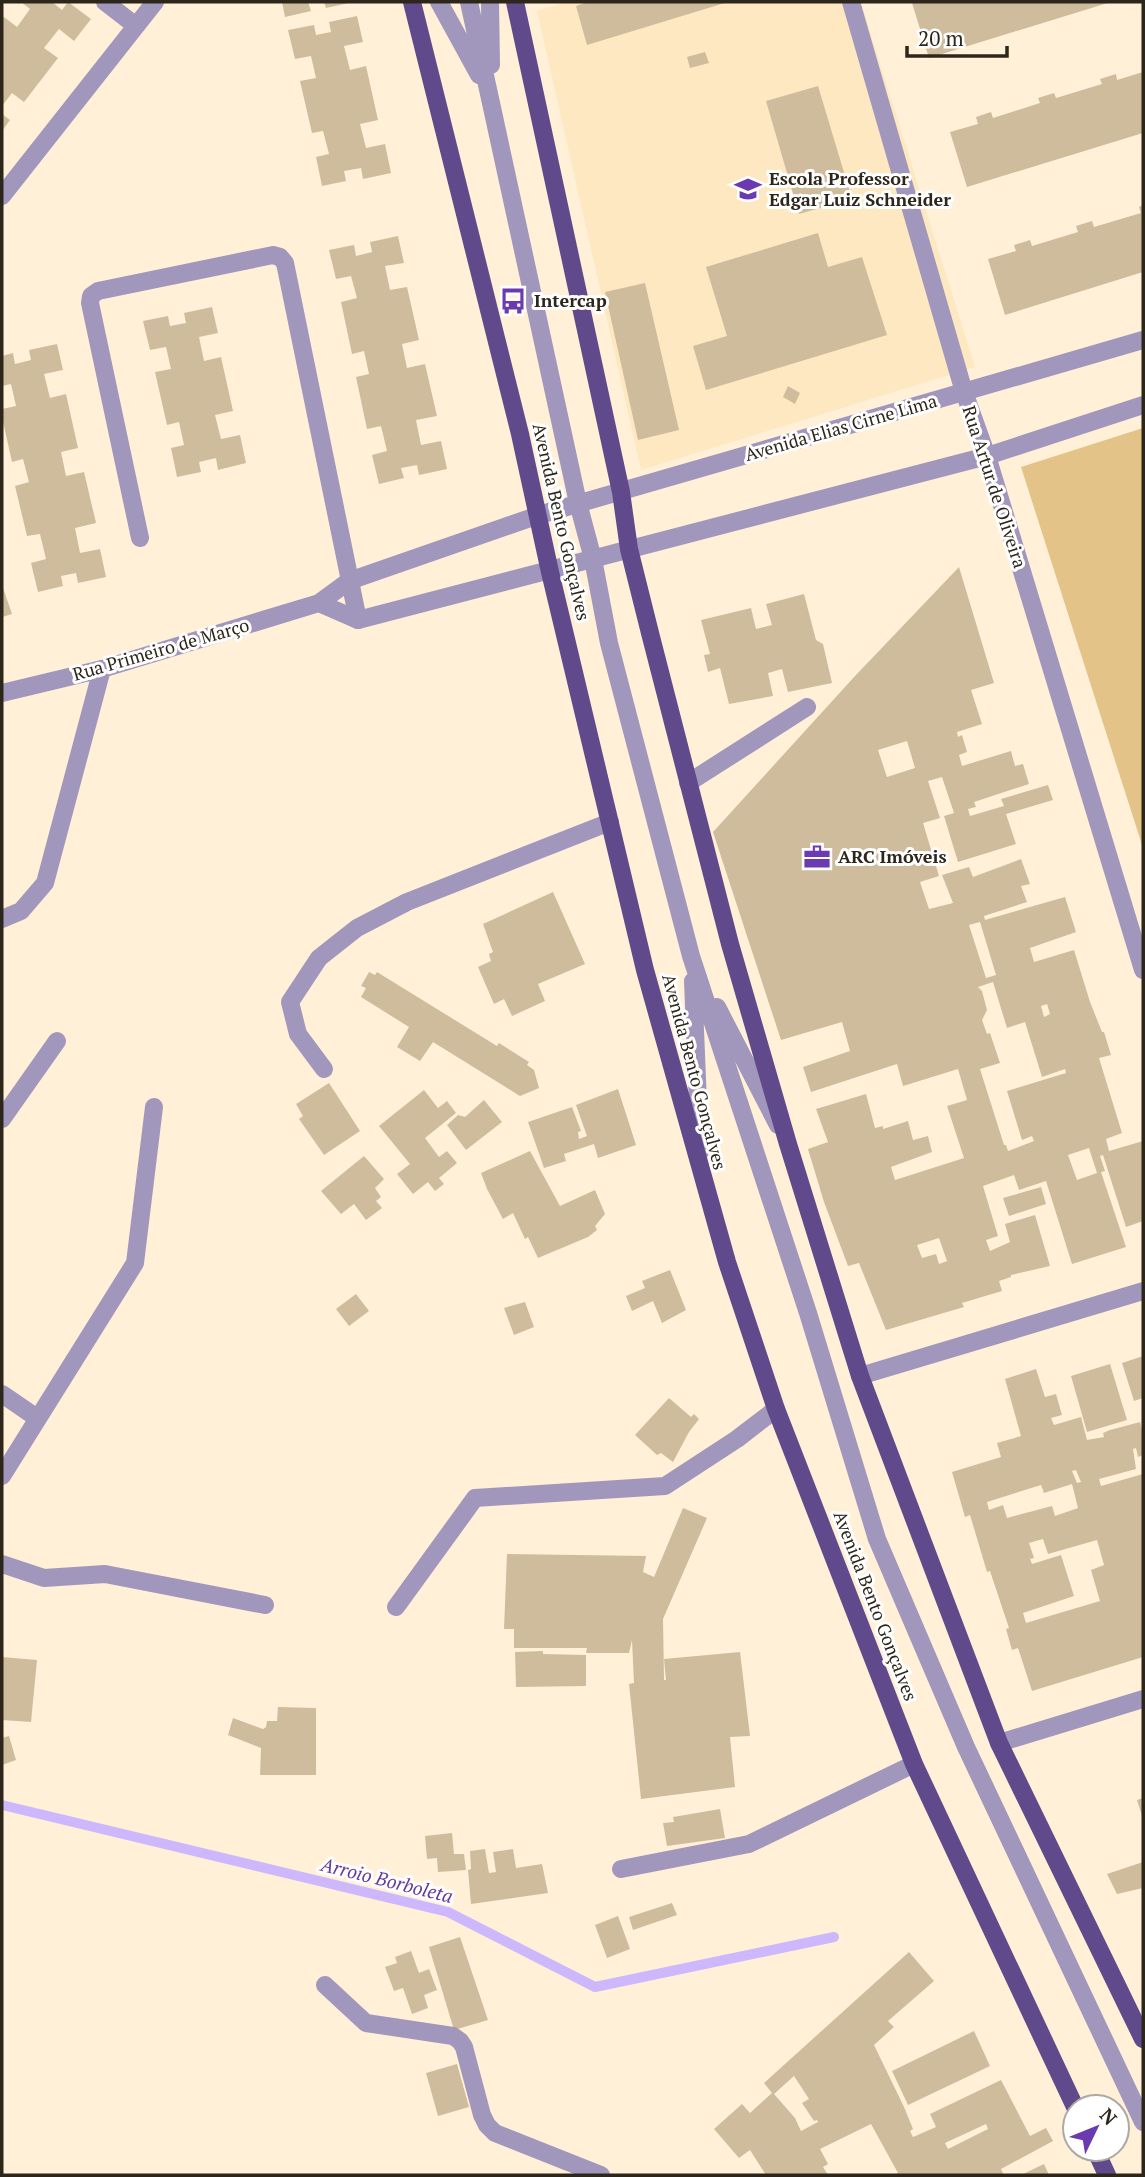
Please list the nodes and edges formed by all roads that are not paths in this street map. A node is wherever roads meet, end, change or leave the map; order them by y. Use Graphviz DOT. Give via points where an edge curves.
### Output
graph roads {
  1 [pos="105,2"];
  2 [pos="155,2"];
  3 [pos="412,2"];
  4 [pos="439,2"];
  5 [pos="469,2"];
  6 [pos="490,2"];
  7 [pos="515,2"];
  8 [pos="851,2"];
  9 [pos="136,26"];
  10 [pos="491,96"];
  11 [pos="2,196"];
  12 [pos="1143,340"];
  13 [pos="964,392"];
  14 [pos="1143,405"];
  15 [pos="987,456"];
  16 [pos="621,492"];
  17 [pos="578,503"];
  18 [pos="539,515"];
  19 [pos="140,538"];
  20 [pos="629,549"];
  21 [pos="593,559"];
  22 [pos="550,572"];
  23 [pos="349,580"];
  24 [pos="319,603"];
  25 [pos="358,620"];
  26 [pos="102,669"];
  27 [pos="2,693"];
  28 [pos="807,707"];
  29 [pos="688,783"];
  30 [pos="610,822"];
  31 [pos="2,919"];
  32 [pos="691,956"];
  33 [pos="1143,970"];
  34 [pos="57,1041"];
  35 [pos="324,1069"];
  36 [pos="154,1107"];
  37 [pos="2,1119"];
  38 [pos="788,1144"];
  39 [pos="701,1177"];
  40 [pos="1143,1291"];
  41 [pos="860,1376"];
  42 [pos="2,1394"];
  43 [pos="776,1409"];
  44 [pos="37,1418"];
  45 [pos="2,1476"];
  46 [pos="2,1564"];
  47 [pos="265,1605"];
  48 [pos="396,1607"];
  49 [pos="1143,1699"];
  50 [pos="999,1743"];
  51 [pos="914,1764"];
  52 [pos="621,1869"];
  53 [pos="326,1985"];
  54 [pos="1143,2039"];
  55 [pos="1068,2093"];
  56 [pos="1143,2122"];
  57 [pos="601,2175"];
  1 -- 9 [label="street"];
  2 -- 9 [label="street"];
  3 -- 18 [label="main road, Avenida Bento Gonçalves"];
  4 -- 10 [label="street"];
  5 -- 10 [label="street"];
  6 -- 10 [label="street"];
  7 -- 16 [label="main road"];
  8 -- 13 [label="street, Rua Artur de Oliveira"];
  9 -- 11 [label="street"];
  10 -- 17 [label="street"];
  12 -- 13 [label="street, Avenida Elias Cirne Lima"];
  13 -- 15 [label="street, Rua Artur de Oliveira"];
  13 -- 16 [label="street, Avenida Elias Cirne Lima"];
  14 -- 15 [label="street"];
  15 -- 20 [label="street"];
  15 -- 33 [label="street, Rua Artur de Oliveira"];
  16 -- 17 [label="street, Avenida Elias Cirne Lima"];
  16 -- 20 [label="main road"];
  17 -- 18 [label="street, Avenida Elias Cirne Lima"];
  17 -- 21 [label="street"];
  18 -- 22 [label="main road, Avenida Bento Gonçalves"];
  18 -- 23 [label="street, Rua Primeiro de Março"];
  19 -- 23 [label="street" via="91,296 273,255 285,263"];
  20 -- 21 [label="street"];
  20 -- 29 [label="main road"];
  21 -- 22 [label="street"];
  21 -- 32 [label="street" via="609,643"];
  22 -- 25 [label="street"];
  22 -- 30 [label="main road, Avenida Bento Gonçalves"];
  23 -- 24 [label="street, Rua Primeiro de Março"];
  23 -- 25 [label="street"];
  24 -- 25 [label="street"];
  24 -- 26 [label="street, Rua Primeiro de Março"];
  26 -- 27 [label="street, Rua Primeiro de Março"];
  26 -- 31 [label="street" via="46,883 21,911"];
  28 -- 29 [label="street"];
  29 -- 38 [label="main road"];
  30 -- 35 [label="street" via="407,902 357,928 319,958 290,1002 298,1034"];
  30 -- 39 [label="main road, Avenida Bento Gonçalves"];
  32 -- 38 [label="street"];
  32 -- 39 [label="street"];
  32 -- 56 [label="street" via="877,1539 966,1747"];
  34 -- 37 [label="street"];
  36 -- 44 [label="street" via="135,1263"];
  38 -- 41 [label="main road"];
  39 -- 43 [label="main road, Avenida Bento Gonçalves"];
  40 -- 41 [label="street"];
  41 -- 50 [label="main road"];
  42 -- 44 [label="street"];
  43 -- 48 [label="street" via="665,1486 475,1498"];
  43 -- 51 [label="main road, Avenida Bento Gonçalves"];
  44 -- 45 [label="street"];
  46 -- 47 [label="street" via="44,1578 105,1574"];
  49 -- 50 [label="street"];
  50 -- 54 [label="main road"];
  51 -- 52 [label="street" via="749,1844"];
  51 -- 55 [label="main road, Avenida Bento Gonçalves"];
  53 -- 57 [label="street" via="366,2023 453,2036 464,2047 481,2115 495,2133"];
}
